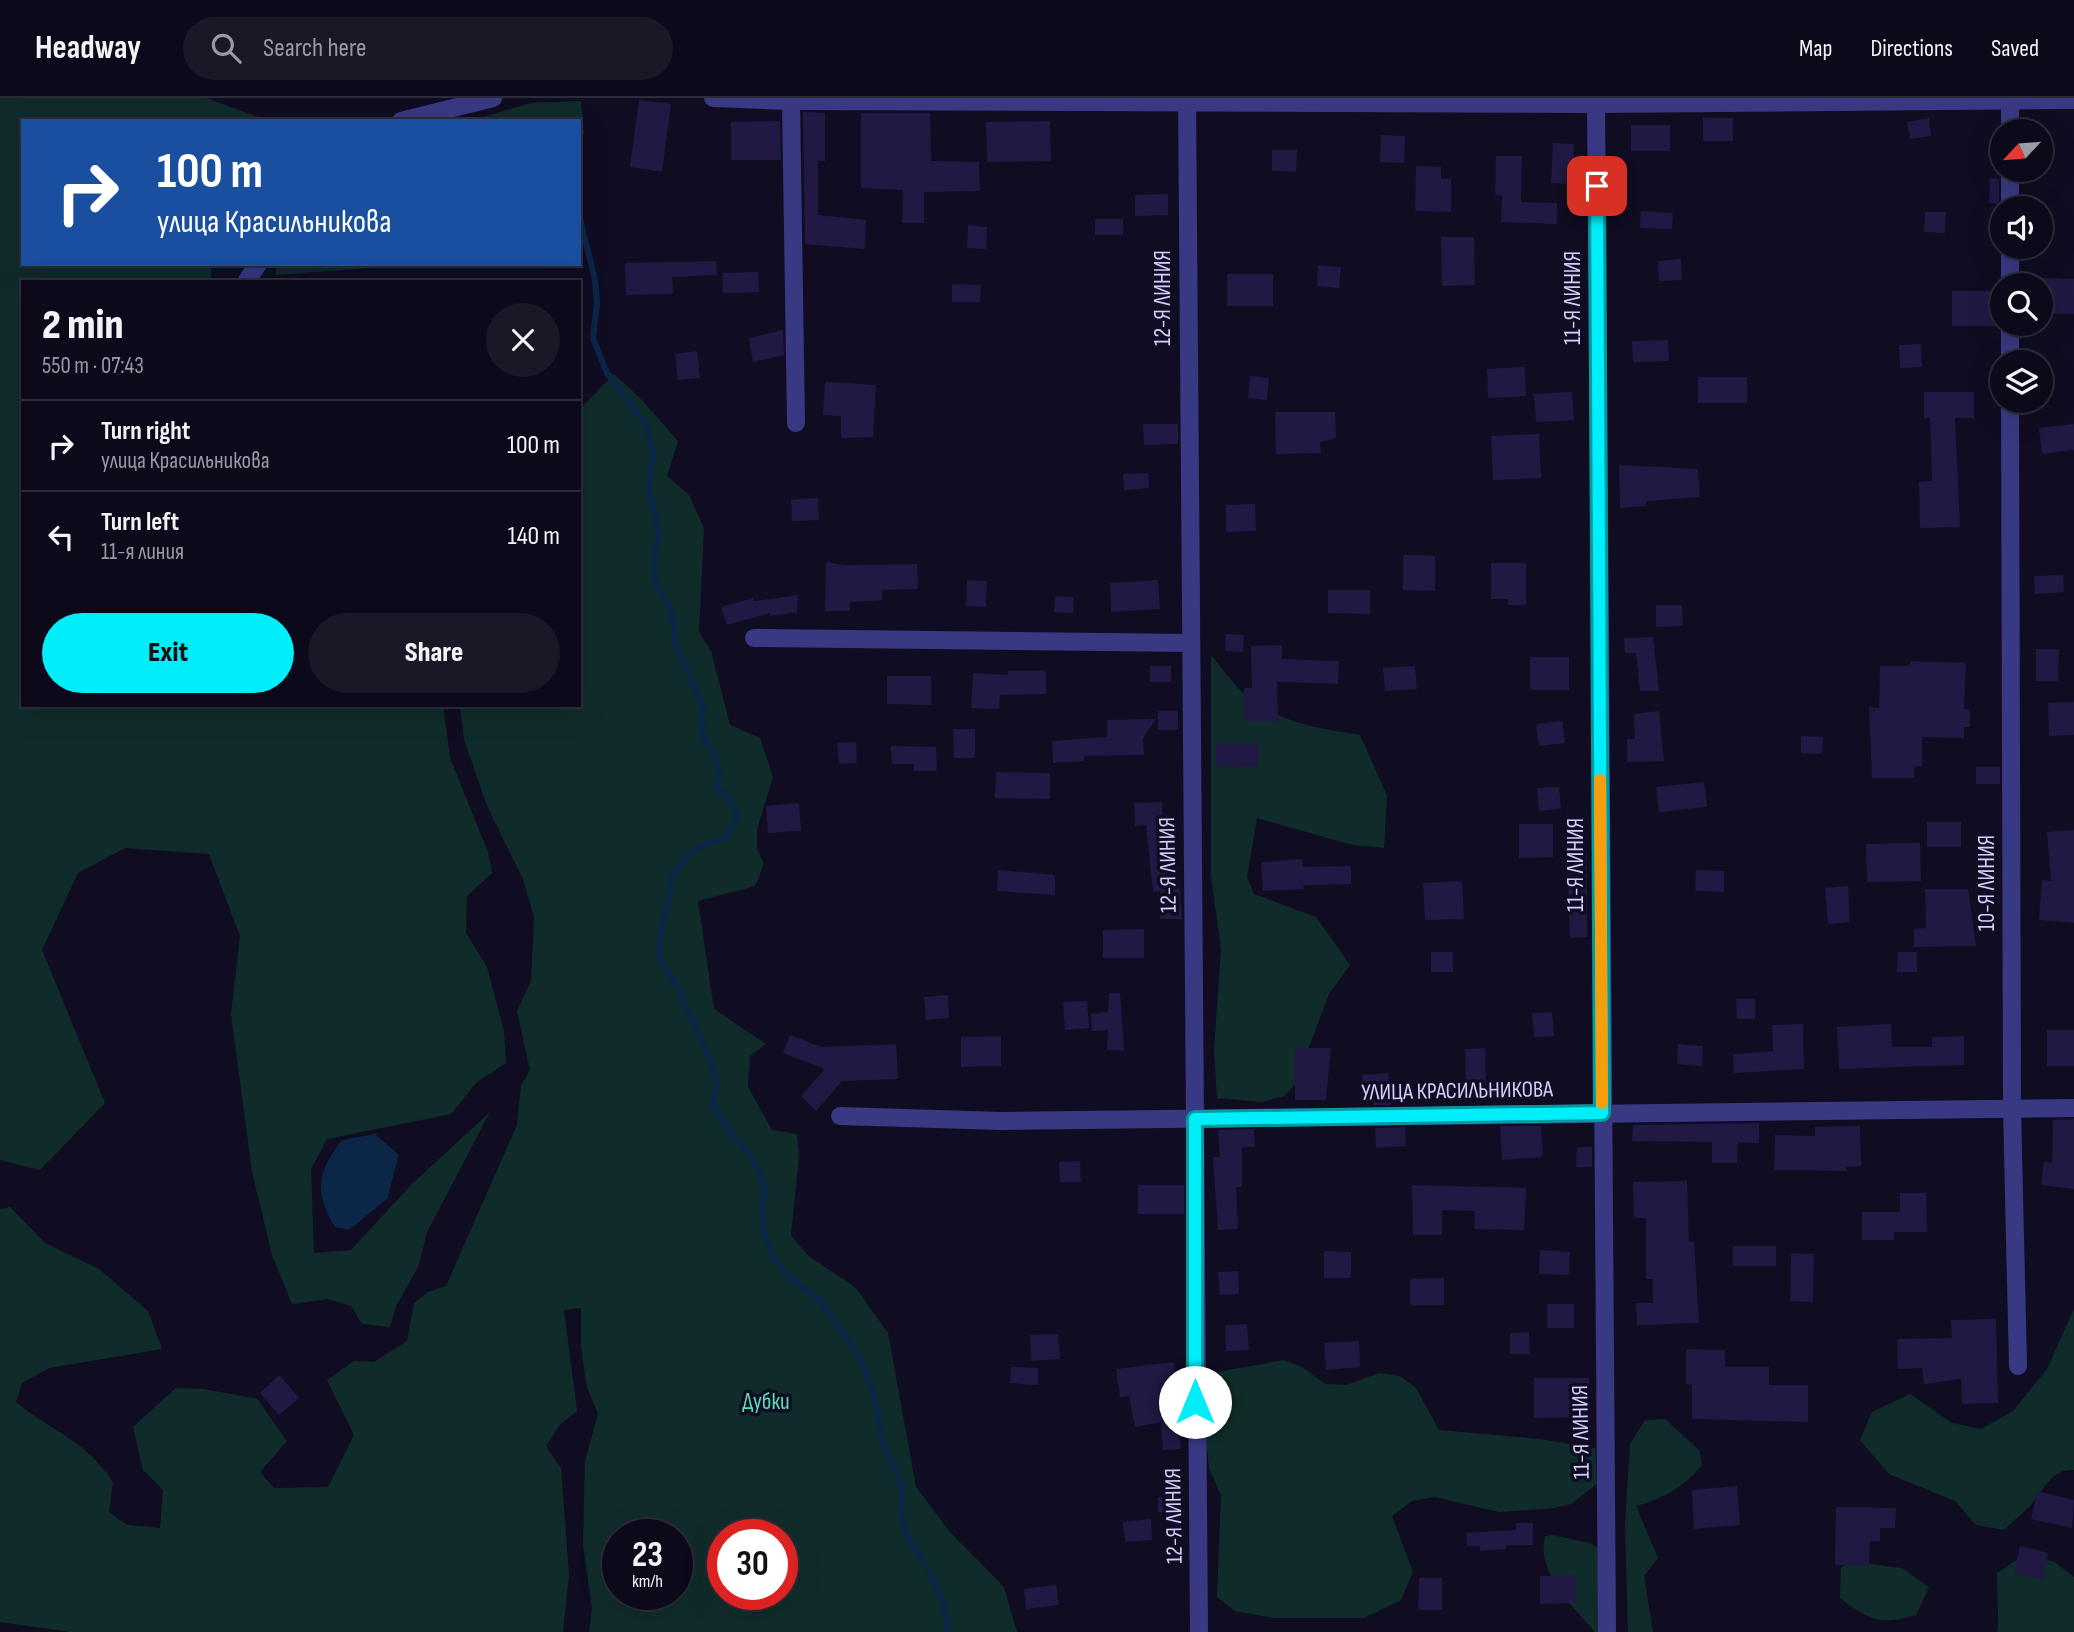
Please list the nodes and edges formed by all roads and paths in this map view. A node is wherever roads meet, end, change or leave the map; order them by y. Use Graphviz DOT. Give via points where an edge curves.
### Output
graph roads {
  1 [pos="493,98"];
  2 [pos="713,98"];
  3 [pos="2010,98"];
  4 [pos="2074,100"];
  5 [pos="791,101"];
  6 [pos="1186,101"];
  7 [pos="1596,101"];
  8 [pos="409,119"];
  9 [pos="2010,119"];
  10 [pos="2010,413"];
  11 [pos="796,423"];
  12 [pos="754,638"];
  13 [pos="1190,643"];
  14 [pos="2012,1108"];
  15 [pos="2074,1108"];
  16 [pos="1602,1113"];
  17 [pos="840,1116"];
  18 [pos="1195,1119"];
  19 [pos="2018,1366"];
  20 [pos="1199,1632"];
  21 [pos="1607,1632"];
  1 -- 8 [label="street"];
  2 -- 5 [label="street"];
  3 -- 4 [label="street"];
  3 -- 7 [label="street"];
  3 -- 9 [label="street"];
  5 -- 6 [label="street"];
  5 -- 11 [label="street"];
  6 -- 7 [label="street"];
  6 -- 13 [label="street, 12-Я ЛИНИЯ"];
  7 -- 16 [label="street, 11-Я ЛИНИЯ"];
  10 -- 14 [label="street, 10-Я ЛИНИЯ"];
  12 -- 13 [label="street"];
  13 -- 18 [label="street, 12-Я ЛИНИЯ"];
  14 -- 15 [label="street, УЛИЦА КРАСИЛЬНИКОВА"];
  14 -- 16 [label="street, УЛИЦА КРАСИЛЬНИКОВА"];
  14 -- 19 [label="street, 10-Я ЛИНИЯ"];
  16 -- 18 [label="street, УЛИЦА КРАСИЛЬНИКОВА"];
  16 -- 21 [label="street, 11-Я ЛИНИЯ"];
  17 -- 18 [label="street, УЛИЦА КРАСИЛЬНИКОВА" via="1001,1121"];
  18 -- 20 [label="street, 12-Я ЛИНИЯ"];
}
